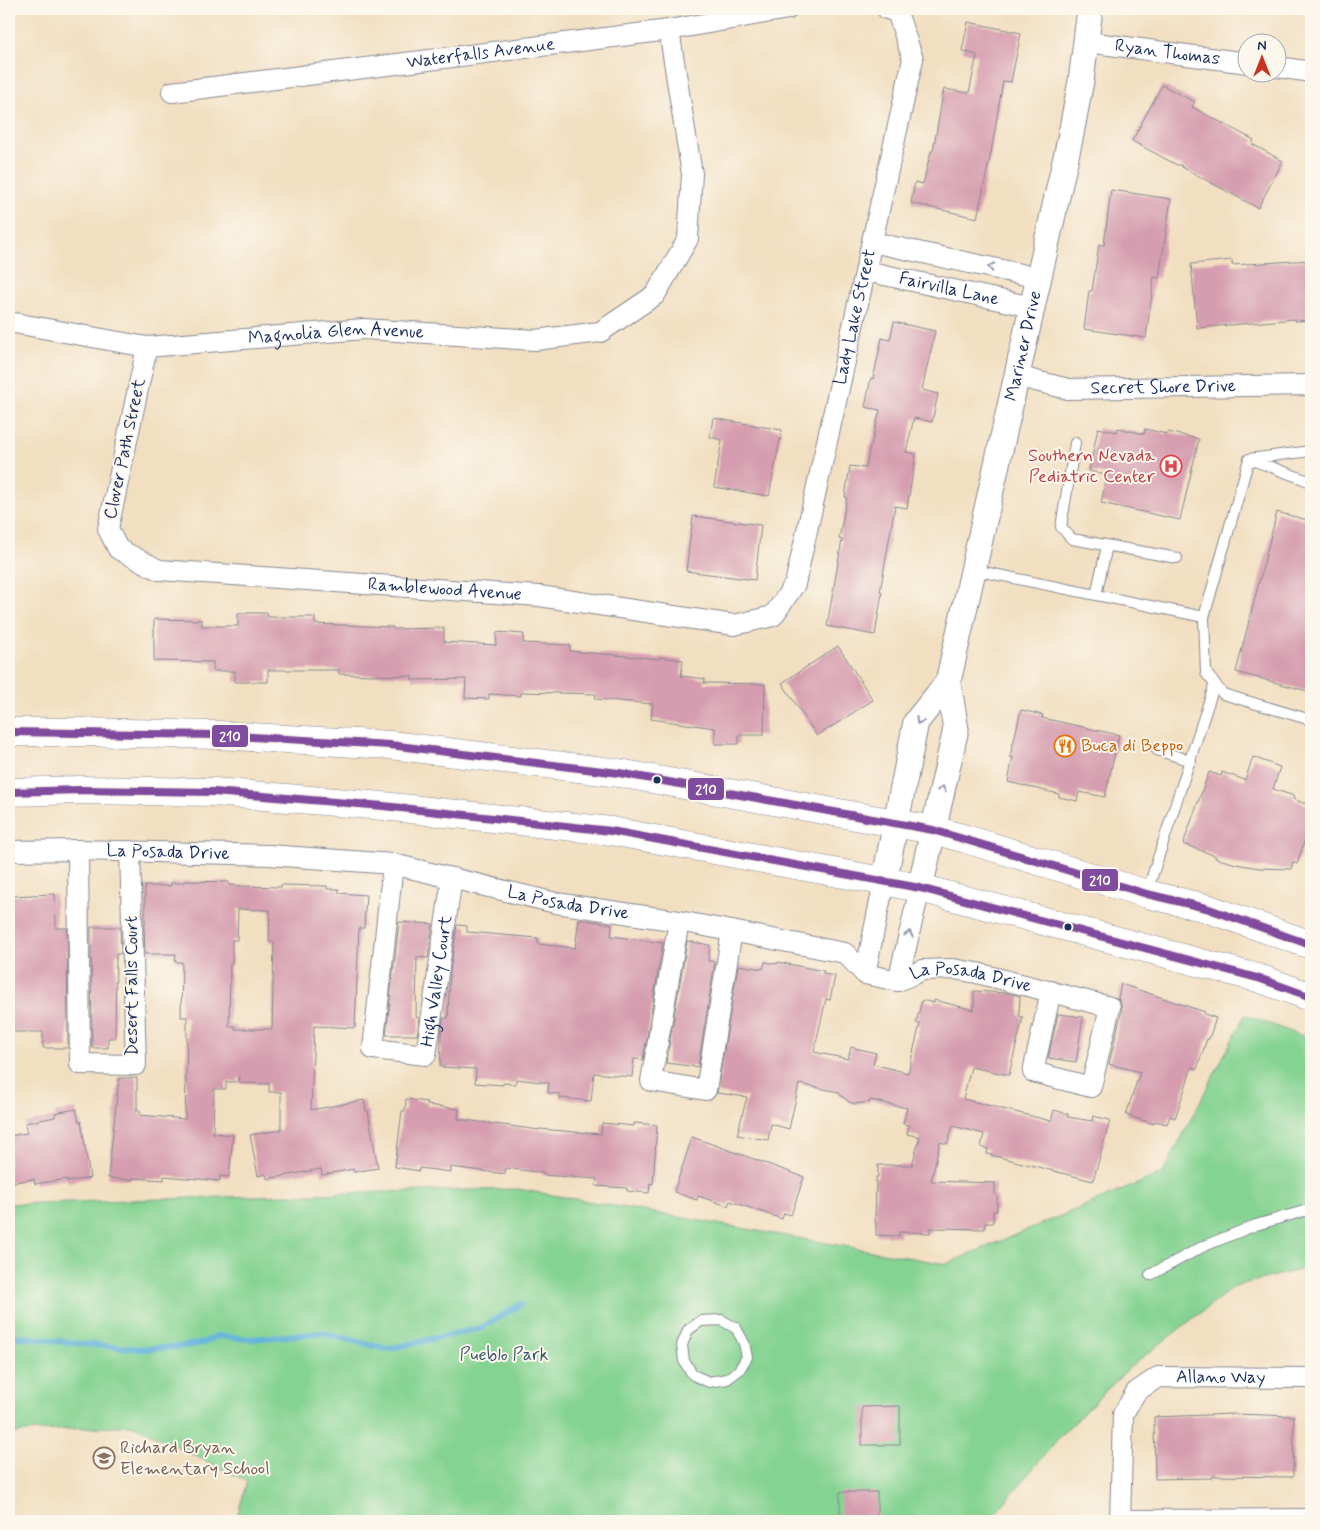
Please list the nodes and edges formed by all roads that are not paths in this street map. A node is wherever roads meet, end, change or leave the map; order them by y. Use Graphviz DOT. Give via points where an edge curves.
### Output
graph roads {
  1 [pos="788,9"];
  2 [pos="1090,9"];
  3 [pos="892,10"];
  4 [pos="669,30"];
  5 [pos="1087,42"];
  6 [pos="1238,63"];
  7 [pos="1288,69"];
  8 [pos="1311,72"];
  9 [pos="172,92"];
  10 [pos="872,242"];
  11 [pos="866,271"];
  12 [pos="1039,278"];
  13 [pos="1032,307"];
  14 [pos="9,322"];
  15 [pos="147,347"];
  16 [pos="1016,376"];
  17 [pos="1311,385"];
  18 [pos="1075,443"];
  19 [pos="1311,451"];
  20 [pos="1249,459"];
  21 [pos="1311,482"];
  22 [pos="1107,546"];
  23 [pos="118,549"];
  24 [pos="1177,558"];
  25 [pos="973,569"];
  26 [pos="1096,595"];
  27 [pos="773,616"];
  28 [pos="1204,617"];
  29 [pos="948,682"];
  30 [pos="1215,683"];
  31 [pos="1311,720"];
  32 [pos="9,732"];
  33 [pos="1157,750"];
  34 [pos="1191,761"];
  35 [pos="9,792"];
  36 [pos="896,824"];
  37 [pos="932,830"];
  38 [pos="78,850"];
  39 [pos="9,851"];
  40 [pos="130,851"];
  41 [pos="393,864"];
  42 [pos="452,878"];
  43 [pos="884,882"];
  44 [pos="920,888"];
  45 [pos="1147,894"];
  46 [pos="679,921"];
  47 [pos="732,931"];
  48 [pos="1311,945"];
  49 [pos="865,974"];
  50 [pos="898,981"];
  51 [pos="1051,991"];
  52 [pos="1311,997"];
  53 [pos="1311,1209"];
  54 [pos="1150,1275"];
  55 [pos="747,1357"];
  56 [pos="1311,1378"];
  57 [pos="1311,1519"];
  58 [pos="1120,1520"];
  1 -- 4 [label="street, Waterfalls Avenue"];
  2 -- 5 [label="street, Mariner Drive"];
  3 -- 10 [label="street, Lady Lake Street" via="913,59"];
  4 -- 9 [label="street, Waterfalls Avenue"];
  4 -- 15 [label="street, Magnolia Glen Avenue" via="692,174 688,239 655,295 600,332 535,340 364,329"];
  5 -- 6 [label="street, Ryan Thomas"];
  5 -- 12 [label="street, Mariner Drive" via="1082,82"];
  7 -- 8 [label="street"];
  10 -- 11 [label="street, Lady Lake Street"];
  12 -- 10 [label="street, Fairvilla Lane, one-way"];
  11 -- 13 [label="street, Fairvilla Lane"];
  11 -- 27 [label="street, Lady Lake Street" via="795,584"];
  12 -- 13 [label="street, Mariner Drive"];
  13 -- 16 [label="street, Mariner Drive"];
  14 -- 15 [label="street, Magnolia Glen Avenue"];
  15 -- 23 [label="street, Clover Path Street" via="108,528"];
  16 -- 17 [label="street, Secret Shore Drive" via="1068,389"];
  16 -- 25 [label="street, Mariner Drive"];
  18 -- 22 [label="lane" via="1060,528 1072,539"];
  19 -- 20 [label="lane"];
  20 -- 21 [label="lane"];
  20 -- 28 [label="lane"];
  22 -- 24 [label="lane"];
  22 -- 26 [label="lane"];
  23 -- 27 [label="street, Ramblewood Avenue" via="159,570 539,596 734,625"];
  25 -- 26 [label="lane"];
  25 -- 29 [label="street, Mariner Drive"];
  26 -- 28 [label="lane"];
  28 -- 30 [label="lane" via="1206,673"];
  29 -- 36 [label="street, Mariner Drive, one-way" via="916,722"];
  37 -- 29 [label="street, Mariner Drive, one-way" via="956,729"];
  30 -- 31 [label="lane" via="1223,694"];
  30 -- 34 [label="lane"];
  32 -- 36 [label="main road" via="217,735 390,745 619,773"];
  33 -- 34 [label="lane"];
  34 -- 45 [label="lane"];
  35 -- 43 [label="main road" via="214,792 383,806 612,831"];
  36 -- 37 [label="main road"];
  36 -- 43 [label="street, Mariner Drive"];
  37 -- 44 [label="street, Mariner Drive"];
  37 -- 45 [label="main road"];
  38 -- 39 [label="street, La Posada Drive"];
  38 -- 40 [label="street, La Posada Drive"];
  38 -- 40 [label="street, Desert Falls Court" via="80,1064 136,1065"];
  40 -- 41 [label="street, La Posada Drive" via="269,855"];
  41 -- 42 [label="street, La Posada Drive"];
  41 -- 42 [label="street, High Valley Court" via="374,1049 426,1055"];
  42 -- 46 [label="street, La Posada Drive" via="556,903"];
  43 -- 44 [label="main road"];
  43 -- 49 [label="street, Mariner Drive"];
  50 -- 44 [label="street, Mariner Drive, one-way"];
  44 -- 52 [label="main road" via="1261,979"];
  45 -- 48 [label="main road" via="1206,908"];
  46 -- 47 [label="street, La Posada Drive"];
  46 -- 47 [label="street" via="651,1081 706,1090"];
  47 -- 49 [label="street, La Posada Drive" via="845,952"];
  49 -- 50 [label="street, La Posada Drive"];
  50 -- 51 [label="street, La Posada Drive" via="924,970 953,969"];
  51 -- 51 [label="street, La Posada Drive" via="1033,1072 1091,1087 1110,1007"];
  53 -- 54 [label="lane" via="1256,1224 1204,1246"];
  55 -- 55 [label="lane" via="736,1328 720,1320 701,1321 688,1330 682,1345 684,1360 693,1375 709,1382 727,1379 740,1370"];
  56 -- 58 [label="street, Allano Way" via="1158,1377 1136,1392 1123,1414"];
  57 -- 58 [label="street"];
}
